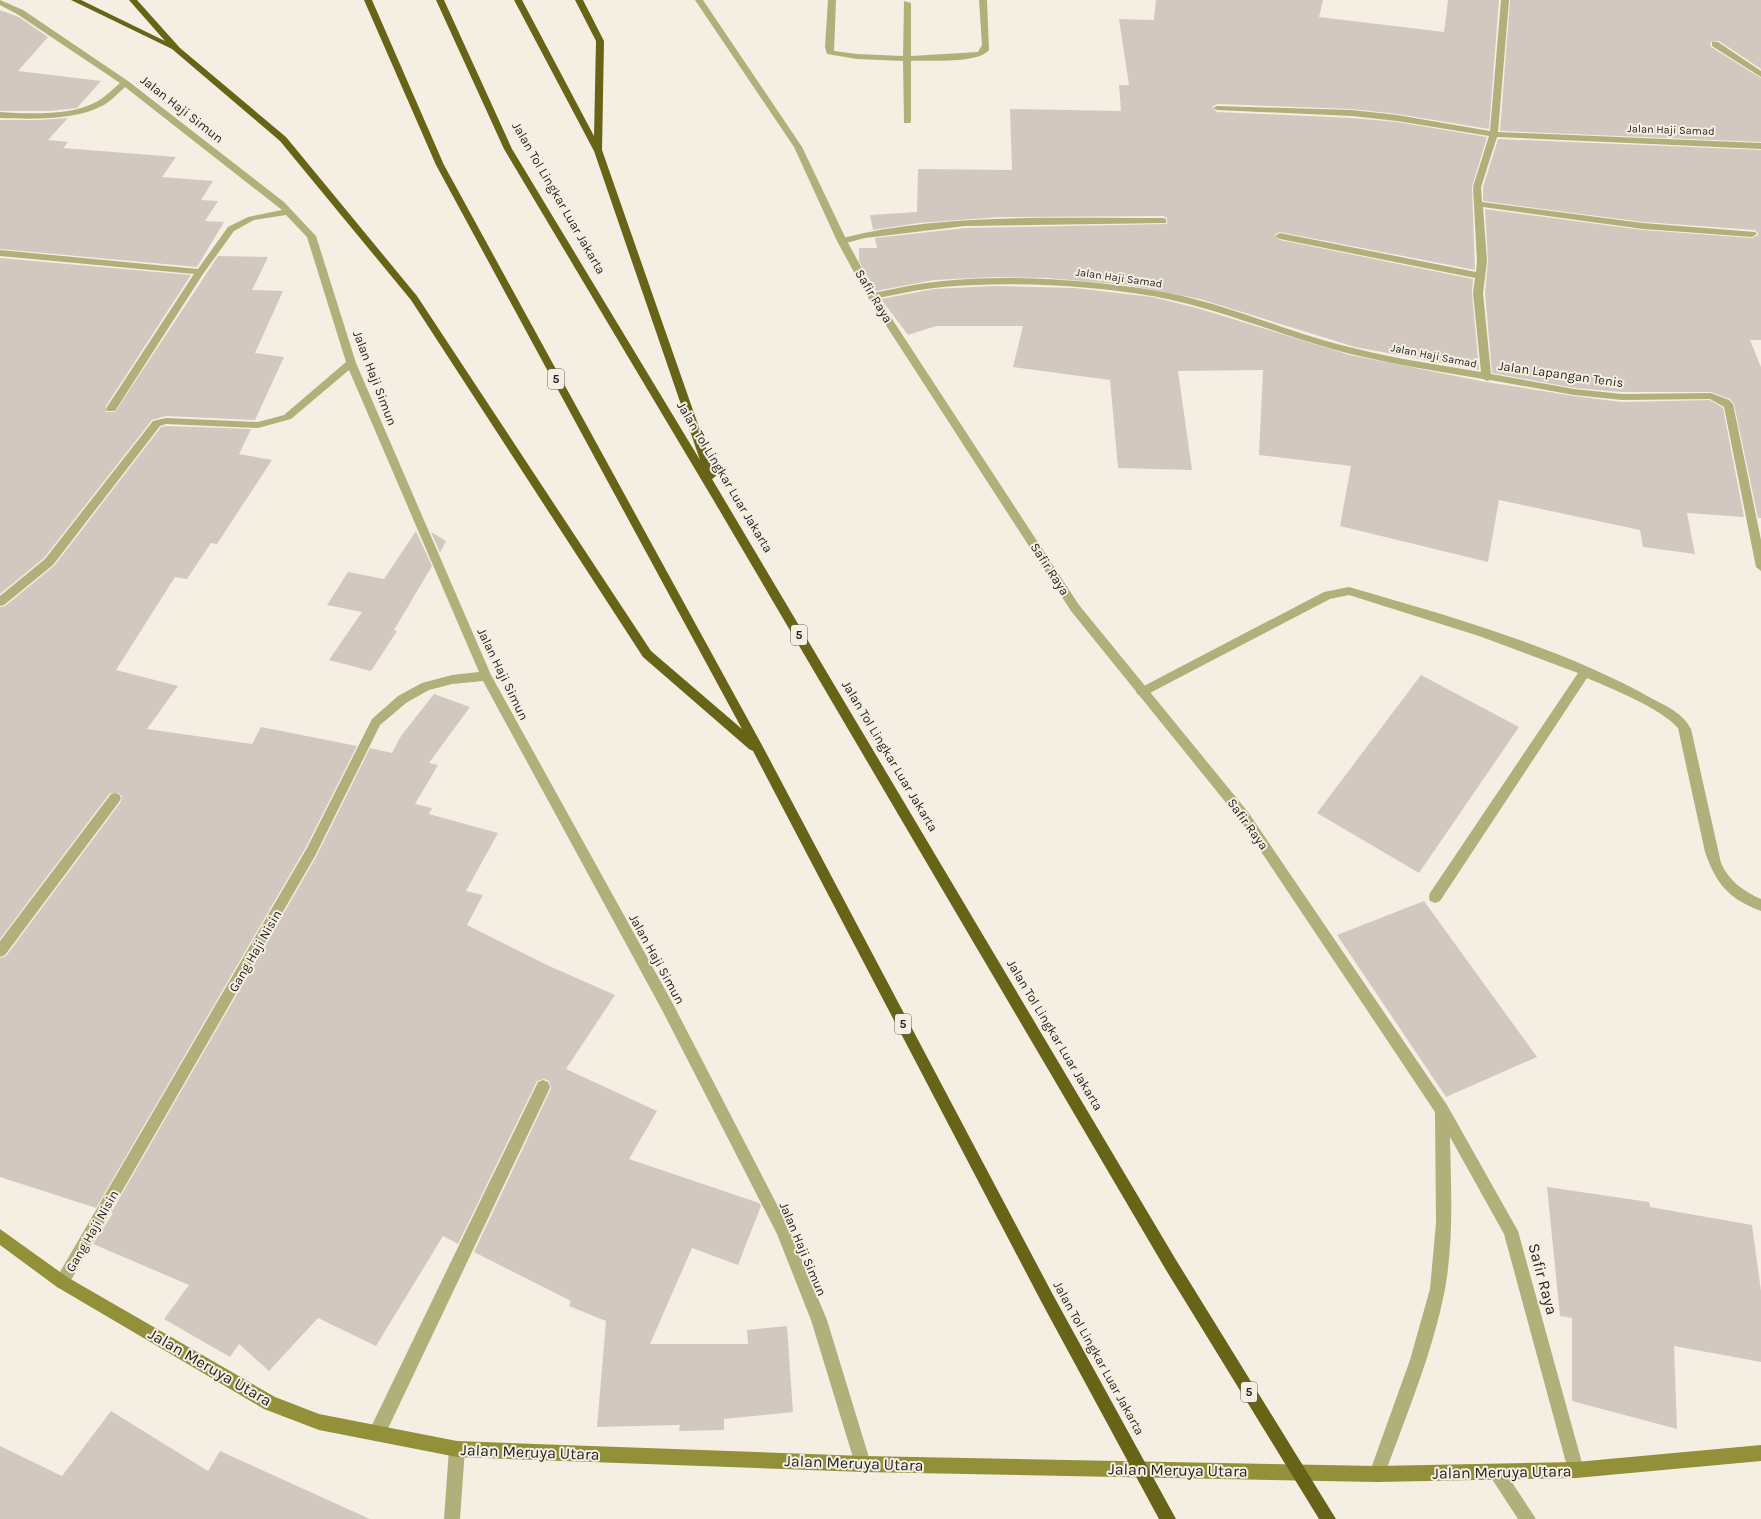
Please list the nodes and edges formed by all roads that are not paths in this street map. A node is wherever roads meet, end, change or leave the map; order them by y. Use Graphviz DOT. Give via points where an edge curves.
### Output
graph roads {
  1 [pos="75,0"];
  2 [pos="133,0"];
  3 [pos="368,0"];
  4 [pos="440,0"];
  5 [pos="518,0"];
  6 [pos="579,0"];
  7 [pos="699,0"];
  8 [pos="832,0"];
  9 [pos="983,0"];
  10 [pos="1505,0"];
  11 [pos="0,2"];
  12 [pos="907,2"];
  13 [pos="1715,44"];
  14 [pos="177,50"];
  15 [pos="906,58"];
  16 [pos="1761,75"];
  17 [pos="125,83"];
  18 [pos="1218,108"];
  19 [pos="0,115"];
  20 [pos="907,121"];
  21 [pos="1494,134"];
  22 [pos="1761,146"];
  23 [pos="598,151"];
  24 [pos="1477,204"];
  25 [pos="288,212"];
  26 [pos="1163,221"];
  27 [pos="1752,234"];
  28 [pos="1280,236"];
  29 [pos="842,242"];
  30 [pos="0,253"];
  31 [pos="200,272"];
  32 [pos="1480,276"];
  33 [pos="872,296"];
  34 [pos="351,362"];
  35 [pos="1487,378"];
  36 [pos="110,409"];
  37 [pos="718,498"];
  38 [pos="1761,567"];
  39 [pos="0,602"];
  40 [pos="1585,672"];
  41 [pos="486,676"];
  42 [pos="1142,692"];
  43 [pos="759,750"];
  44 [pos="115,798"];
  45 [pos="1435,897"];
  46 [pos="1761,905"];
  47 [pos="0,951"];
  48 [pos="543,1087"];
  49 [pos="1442,1110"];
  50 [pos="0,1236"];
  51 [pos="62,1282"];
  52 [pos="377,1433"];
  53 [pos="457,1449"];
  54 [pos="1761,1453"];
  55 [pos="863,1464"];
  56 [pos="1576,1470"];
  57 [pos="1496,1473"];
  58 [pos="1377,1474"];
  59 [pos="452,1519"];
  60 [pos="1168,1519"];
  61 [pos="1328,1519"];
  62 [pos="1528,1519"];
  1 -- 14 [label="highway"];
  2 -- 14 [label="highway"];
  3 -- 43 [label="highway, Jalan Tol Lingkar Luar Jakarta / 5" via="440,165"];
  4 -- 37 [label="highway, Jalan Tol Lingkar Luar Jakarta / 5" via="508,150"];
  5 -- 23 [label="highway"];
  6 -- 23 [label="highway" via="600,41"];
  7 -- 29 [label="street, Safir Raya" via="798,148"];
  8 -- 15 [label="street" via="830,52 854,57"];
  9 -- 15 [label="street" via="986,45 981,54"];
  10 -- 21 [label="street"];
  11 -- 17 [label="street, Jalan Haji Simun" via="20,12"];
  12 -- 15 [label="street"];
  13 -- 16 [label="street"];
  14 -- 43 [label="highway" via="283,139 414,298 647,654"];
  15 -- 20 [label="street"];
  17 -- 19 [label="street" via="101,103 90,108 58,114"];
  17 -- 25 [label="street, Jalan Haji Simun"];
  18 -- 21 [label="street" via="1397,118"];
  21 -- 22 [label="street, Jalan Haji Samad"];
  21 -- 24 [label="street, Jalan Haji Samad" via="1477,187"];
  23 -- 37 [label="highway"];
  24 -- 27 [label="street" via="1643,226"];
  24 -- 32 [label="street, Jalan Haji Samad" via="1482,261"];
  25 -- 31 [label="street" via="238,223"];
  25 -- 34 [label="street, Jalan Haji Simun" via="311,236"];
  26 -- 29 [label="street" via="965,223 865,235"];
  28 -- 32 [label="street"];
  29 -- 33 [label="street, Safir Raya"];
  30 -- 31 [label="street"];
  31 -- 36 [label="street"];
  32 -- 35 [label="street, Jalan Haji Samad" via="1478,293"];
  33 -- 35 [label="street, Jalan Haji Samad" via="943,284 1006,282 1078,284 1144,292 1212,306 1334,346"];
  33 -- 42 [label="street, Safir Raya" via="1075,608"];
  34 -- 39 [label="street" via="287,417 258,425 166,421 157,423 49,562"];
  34 -- 41 [label="street, Jalan Haji Simun"];
  35 -- 38 [label="street, Jalan Lapangan Tenis" via="1614,397 1711,396 1725,402 1729,406"];
  37 -- 61 [label="highway, Jalan Tol Lingkar Luar Jakarta / 5" via="1171,1265"];
  40 -- 42 [label="street" via="1435,617 1349,591 1328,595"];
  40 -- 45 [label="street"];
  40 -- 46 [label="street" via="1625,687 1674,716 1686,729 1716,868 1732,890"];
  41 -- 51 [label="street, Gang Haji Nisin" via="444,680 426,685 391,706 376,722 311,852"];
  41 -- 55 [label="street, Jalan Haji Simun" via="667,1006 782,1229 819,1320"];
  42 -- 49 [label="street, Safir Raya" via="1244,816"];
  43 -- 60 [label="highway, Jalan Tol Lingkar Luar Jakarta / 5" via="1047,1298"];
  44 -- 47 [label="street"];
  48 -- 52 [label="street"];
  49 -- 56 [label="street, Safir Raya" via="1511,1231"];
  49 -- 58 [label="street" via="1443,1237 1437,1288 1427,1336"];
  50 -- 51 [label="main road, Jalan Meruya Utara"];
  51 -- 52 [label="main road, Jalan Meruya Utara" via="270,1403 319,1422"];
  52 -- 53 [label="main road, Jalan Meruya Utara"];
  53 -- 55 [label="main road, Jalan Meruya Utara"];
  53 -- 59 [label="street"];
  54 -- 56 [label="main road, Jalan Meruya Utara"];
  55 -- 58 [label="main road, Jalan Meruya Utara"];
  56 -- 57 [label="main road, Jalan Meruya Utara"];
  57 -- 58 [label="main road, Jalan Meruya Utara"];
  57 -- 62 [label="street"];
}
